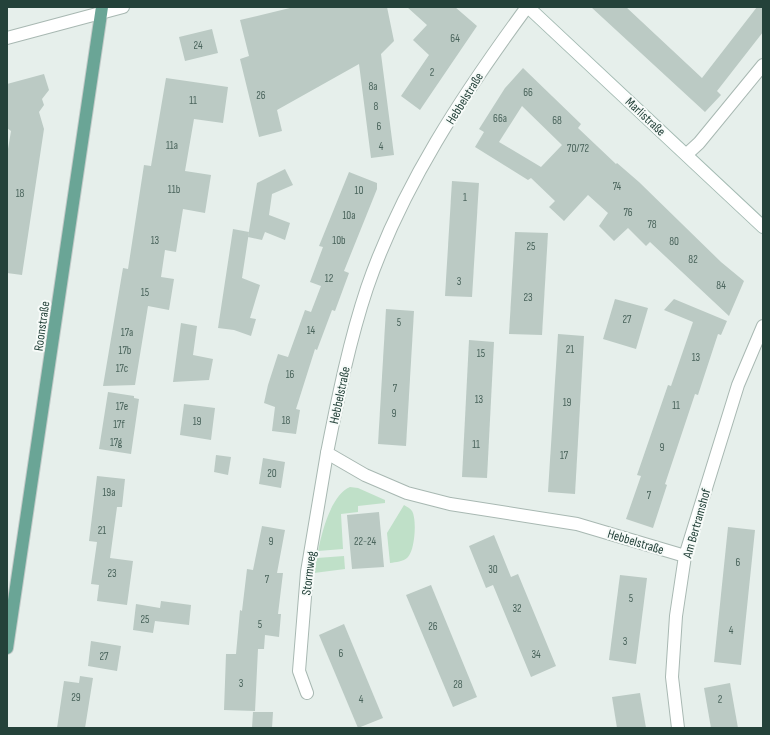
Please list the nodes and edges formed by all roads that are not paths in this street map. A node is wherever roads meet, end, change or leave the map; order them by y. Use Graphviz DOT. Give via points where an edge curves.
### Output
graph roads {
  1 [pos="123,7"];
  2 [pos="527,7"];
  3 [pos="102,10"];
  4 [pos="7,38"];
  5 [pos="763,65"];
  6 [pos="687,154"];
  7 [pos="763,226"];
  8 [pos="763,326"];
  9 [pos="327,453"];
  10 [pos="685,556"];
  11 [pos="7,648"];
  12 [pos="307,693"];
  13 [pos="678,728"];
  1 -- 3 [label="street"];
  2 -- 6 [label="street, Marlistraße"];
  2 -- 9 [label="street, Hebbelstraße" via="462,98 395,220 367,288 357,322"];
  3 -- 4 [label="street"];
  3 -- 11 [label="main road, Roonstraße"];
  5 -- 6 [label="street"];
  6 -- 7 [label="street, Marlistraße"];
  8 -- 10 [label="street, Am Bertramshof" via="738,385"];
  9 -- 10 [label="street, Hebbelstraße" via="365,475 407,493 450,504 577,524"];
  9 -- 12 [label="street, Stormweg" via="307,572 298,671"];
  10 -- 13 [label="street, Am Bertramshof" via="676,616 672,677"];
}
